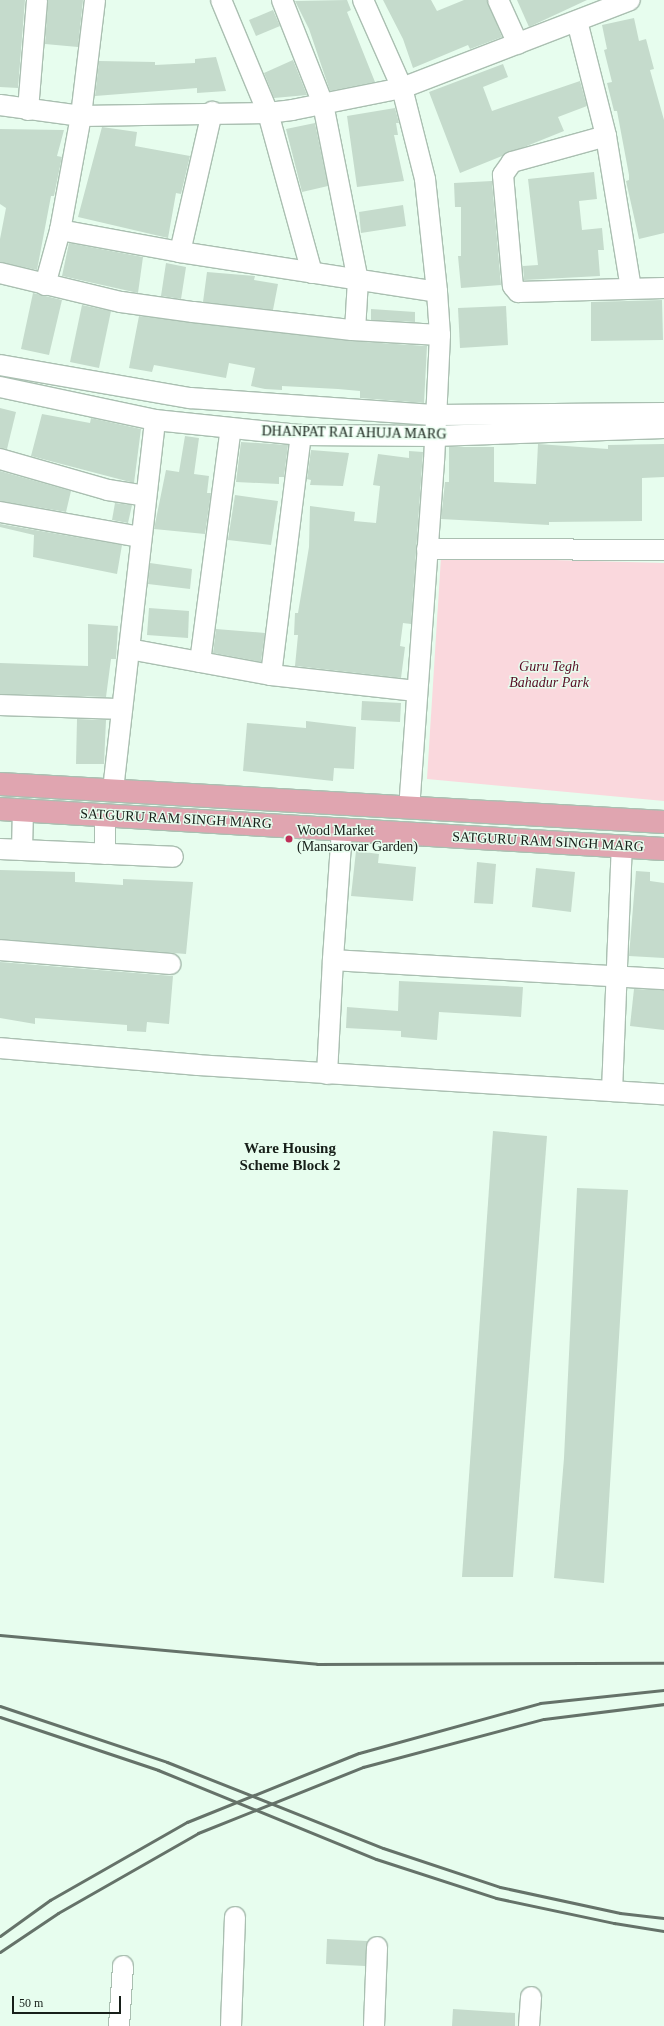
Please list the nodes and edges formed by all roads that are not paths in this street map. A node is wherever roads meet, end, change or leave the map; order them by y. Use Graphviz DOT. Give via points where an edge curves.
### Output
graph roads {
  1 [pos="37,0"];
  2 [pos="95,0"];
  3 [pos="222,0"];
  4 [pos="282,0"];
  5 [pos="363,0"];
  6 [pos="498,0"];
  7 [pos="630,0"];
  8 [pos="577,21"];
  9 [pos="518,44"];
  10 [pos="402,88"];
  11 [pos="323,104"];
  12 [pos="0,105"];
  13 [pos="28,110"];
  14 [pos="212,112"];
  15 [pos="268,113"];
  16 [pos="81,116"];
  17 [pos="606,136"];
  18 [pos="60,230"];
  19 [pos="180,252"];
  20 [pos="0,273"];
  21 [pos="312,273"];
  22 [pos="358,280"];
  23 [pos="45,285"];
  24 [pos="631,288"];
  25 [pos="664,288"];
  26 [pos="438,292"];
  27 [pos="355,330"];
  28 [pos="440,335"];
  29 [pos="0,365"];
  30 [pos="0,387"];
  31 [pos="664,413"];
  32 [pos="436,415"];
  33 [pos="155,420"];
  34 [pos="231,428"];
  35 [pos="664,428"];
  36 [pos="301,435"];
  37 [pos="435,436"];
  38 [pos="0,459"];
  39 [pos="146,496"];
  40 [pos="0,512"];
  41 [pos="141,537"];
  42 [pos="427,549"];
  43 [pos="664,550"];
  44 [pos="129,649"];
  45 [pos="200,662"];
  46 [pos="271,675"];
  47 [pos="416,691"];
  48 [pos="0,705"];
  49 [pos="122,709"];
  50 [pos="0,784"];
  51 [pos="113,790"];
  52 [pos="409,807"];
  53 [pos="0,809"];
  54 [pos="23,810"];
  55 [pos="105,815"];
  56 [pos="664,822"];
  57 [pos="342,830"];
  58 [pos="622,846"];
  59 [pos="0,849"];
  60 [pos="664,849"];
  61 [pos="22,850"];
  62 [pos="105,854"];
  63 [pos="173,857"];
  64 [pos="0,950"];
  65 [pos="333,960"];
  66 [pos="170,964"];
  67 [pos="619,977"];
  68 [pos="664,979"];
  69 [pos="0,1048"];
  70 [pos="327,1074"];
  71 [pos="612,1091"];
  72 [pos="664,1094"];
  73 [pos="235,1917"];
  74 [pos="377,1947"];
  75 [pos="123,1966"];
  76 [pos="531,1998"];
  77 [pos="119,2026"];
  78 [pos="232,2026"];
  79 [pos="374,2026"];
  80 [pos="529,2026"];
  1 -- 13 [label="street"];
  2 -- 16 [label="street"];
  3 -- 15 [label="street"];
  4 -- 11 [label="street"];
  5 -- 10 [label="street"];
  6 -- 9 [label="street"];
  7 -- 8 [label="street"];
  8 -- 9 [label="street"];
  8 -- 17 [label="street"];
  9 -- 10 [label="street"];
  10 -- 11 [label="street"];
  10 -- 26 [label="street" via="425,179"];
  11 -- 15 [label="street"];
  11 -- 22 [label="street"];
  12 -- 13 [label="street"];
  13 -- 16 [label="street"];
  14 -- 15 [label="street"];
  14 -- 16 [label="street"];
  14 -- 19 [label="street"];
  15 -- 21 [label="street"];
  16 -- 18 [label="street"];
  17 -- 24 [label="street"];
  17 -- 24 [label="street" via="512,162 503,175 513,286 518,292"];
  18 -- 19 [label="street"];
  18 -- 23 [label="street"];
  19 -- 21 [label="street"];
  20 -- 23 [label="street"];
  21 -- 22 [label="street"];
  22 -- 26 [label="street"];
  22 -- 27 [label="street"];
  23 -- 27 [label="street" via="121,302"];
  24 -- 25 [label="street"];
  26 -- 28 [label="street"];
  27 -- 28 [label="street"];
  28 -- 32 [label="street"];
  29 -- 32 [label="street, DHANPAT RAI AHUJA MARG" via="190,398"];
  30 -- 33 [label="street, DHANPAT RAI AHUJA MARG"];
  31 -- 32 [label="street, DHANPAT RAI AHUJA MARG"];
  32 -- 37 [label="street"];
  33 -- 34 [label="street, DHANPAT RAI AHUJA MARG"];
  33 -- 39 [label="street"];
  34 -- 36 [label="street, DHANPAT RAI AHUJA MARG"];
  34 -- 45 [label="street"];
  35 -- 37 [label="street, DHANPAT RAI AHUJA MARG"];
  36 -- 37 [label="street, DHANPAT RAI AHUJA MARG"];
  36 -- 46 [label="street"];
  37 -- 42 [label="street"];
  38 -- 39 [label="street" via="108,490"];
  39 -- 41 [label="street"];
  40 -- 41 [label="street"];
  41 -- 44 [label="street"];
  42 -- 43 [label="street"];
  42 -- 47 [label="street"];
  44 -- 45 [label="street"];
  44 -- 49 [label="street"];
  45 -- 46 [label="street"];
  46 -- 47 [label="street"];
  47 -- 52 [label="street"];
  48 -- 49 [label="street"];
  49 -- 51 [label="street"];
  50 -- 51 [label="main road, SATGURU RAM SINGH MARG"];
  51 -- 52 [label="main road, SATGURU RAM SINGH MARG"];
  52 -- 56 [label="main road, SATGURU RAM SINGH MARG"];
  53 -- 54 [label="main road, SATGURU RAM SINGH MARG"];
  54 -- 55 [label="main road, SATGURU RAM SINGH MARG"];
  54 -- 61 [label="street"];
  55 -- 57 [label="main road, SATGURU RAM SINGH MARG"];
  55 -- 62 [label="street"];
  57 -- 58 [label="main road, SATGURU RAM SINGH MARG"];
  57 -- 65 [label="street"];
  58 -- 60 [label="main road, SATGURU RAM SINGH MARG"];
  58 -- 67 [label="street"];
  59 -- 61 [label="street"];
  61 -- 62 [label="street"];
  62 -- 63 [label="street"];
  64 -- 66 [label="street"];
  65 -- 67 [label="street"];
  65 -- 70 [label="street"];
  67 -- 68 [label="street"];
  67 -- 71 [label="street"];
  69 -- 70 [label="street"];
  70 -- 71 [label="street"];
  71 -- 72 [label="street"];
  73 -- 78 [label="street"];
  74 -- 79 [label="street"];
  75 -- 77 [label="street"];
  76 -- 80 [label="street"];
}
